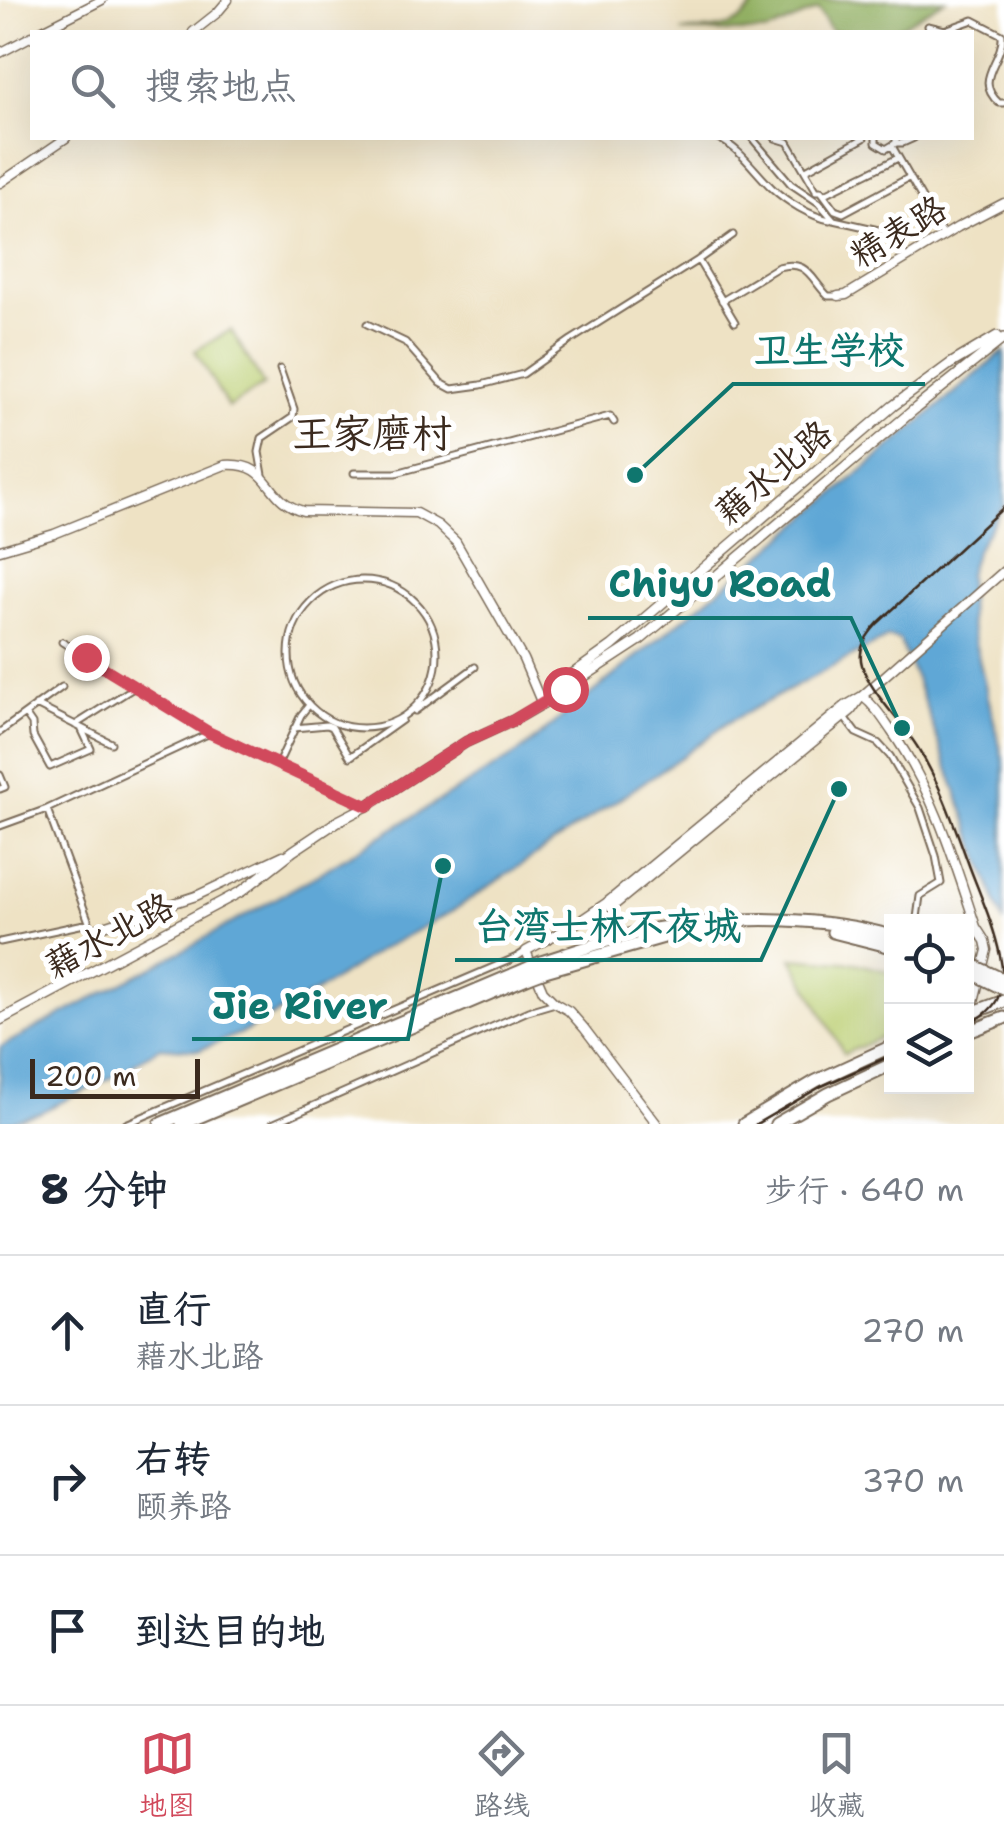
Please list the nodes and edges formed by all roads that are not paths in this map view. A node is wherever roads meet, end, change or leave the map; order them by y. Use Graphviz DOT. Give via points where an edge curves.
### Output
graph roads {
  1 [pos="102,0"];
  2 [pos="228,0"];
  3 [pos="928,26"];
  4 [pos="44,30"];
  5 [pos="196,30"];
  6 [pos="30,37"];
  7 [pos="0,52"];
  8 [pos="1004,103"];
  9 [pos="63,140"];
  10 [pos="721,140"];
  11 [pos="754,140"];
  12 [pos="782,140"];
  13 [pos="860,140"];
  14 [pos="876,140"];
  15 [pos="895,142"];
  16 [pos="898,157"];
  17 [pos="805,171"];
  18 [pos="910,178"];
  19 [pos="0,183"];
  20 [pos="816,190"];
  21 [pos="825,194"];
  22 [pos="819,203"];
  23 [pos="1004,203"];
  24 [pos="834,220"];
  25 [pos="733,235"];
  26 [pos="944,235"];
  27 [pos="906,258"];
  28 [pos="698,260"];
  29 [pos="838,296"];
  30 [pos="722,301"];
  31 [pos="735,322"];
  32 [pos="367,324"];
  33 [pos="1004,335"];
  34 [pos="280,369"];
  35 [pos="614,422"];
  36 [pos="354,473"];
  37 [pos="263,478"];
  38 [pos="0,550"];
  39 [pos="1004,571"];
  40 [pos="62,642"];
  41 [pos="474,667"];
  42 [pos="62,686"];
  43 [pos="135,688"];
  44 [pos="862,696"];
  45 [pos="542,704"];
  46 [pos="36,705"];
  47 [pos="309,705"];
  48 [pos="25,714"];
  49 [pos="844,717"];
  50 [pos="78,726"];
  51 [pos="294,728"];
  52 [pos="0,732"];
  53 [pos="210,733"];
  54 [pos="111,743"];
  55 [pos="278,764"];
  56 [pos="0,775"];
  57 [pos="0,789"];
  58 [pos="367,806"];
  59 [pos="47,809"];
  60 [pos="338,821"];
  61 [pos="0,826"];
  62 [pos="292,851"];
  63 [pos="606,903"];
  64 [pos="918,914"];
  65 [pos="91,926"];
  66 [pos="976,927"];
  67 [pos="662,933"];
  68 [pos="974,934"];
  69 [pos="884,935"];
  70 [pos="0,942"];
  71 [pos="884,945"];
  72 [pos="526,951"];
  73 [pos="974,965"];
  74 [pos="527,973"];
  75 [pos="974,974"];
  76 [pos="1004,980"];
  77 [pos="1004,990"];
  78 [pos="1004,1000"];
  79 [pos="556,1003"];
  80 [pos="971,1004"];
  81 [pos="974,1012"];
  82 [pos="1004,1018"];
  83 [pos="0,1022"];
  84 [pos="974,1030"];
  85 [pos="884,1050"];
  86 [pos="884,1068"];
  87 [pos="126,1124"];
  88 [pos="160,1124"];
  89 [pos="182,1124"];
  90 [pos="272,1124"];
  91 [pos="657,1124"];
  92 [pos="744,1124"];
  93 [pos="776,1124"];
  1 -- 4 [label="main road"];
  2 -- 5 [label="main road"];
  3 -- 8 [label="street" via="946,30 973,20 1002,35 988,84 990,95"];
  6 -- 7 [label="main road"];
  9 -- 19 [label="main road"];
  10 -- 24 [label="street" via="772,188 816,217"];
  11 -- 22 [label="street" via="791,184"];
  12 -- 17 [label="street"];
  13 -- 17 [label="street"];
  14 -- 15 [label="street" via="886,149"];
  15 -- 16 [label="street"];
  16 -- 18 [label="street"];
  16 -- 21 [label="street"];
  17 -- 20 [label="street"];
  18 -- 21 [label="street" via="848,212 834,210"];
  18 -- 26 [label="street"];
  20 -- 21 [label="street"];
  20 -- 22 [label="street"];
  22 -- 24 [label="street"];
  23 -- 26 [label="main road, 精表路"];
  24 -- 27 [label="street" via="892,233"];
  25 -- 28 [label="street"];
  26 -- 27 [label="main road, 精表路"];
  27 -- 29 [label="main road, 精表路"];
  28 -- 30 [label="street"];
  28 -- 32 [label="street" via="523,374 482,385 452,389 404,342"];
  29 -- 30 [label="street, 精表路" via="828,296 808,270 786,265"];
  30 -- 31 [label="street"];
  33 -- 45 [label="main road, 藉水北路" via="640,640"];
  33 -- 45 [label="main road, 藉水北路" via="893,406"];
  34 -- 37 [label="street" via="293,417 262,438"];
  35 -- 36 [label="street" via="610,416 396,473"];
  37 -- 38 [label="main road" via="250,467 225,465"];
  37 -- 45 [label="main road" via="288,507 302,511 416,513 438,525 456,542"];
  39 -- 44 [label="main road"];
  40 -- 43 [label="street"];
  41 -- 51 [label="street" via="350,757 332,727"];
  42 -- 46 [label="street"];
  43 -- 50 [label="street"];
  43 -- 53 [label="street"];
  44 -- 49 [label="main road"];
  44 -- 63 [label="main road"];
  44 -- 66 [label="main road" via="908,755 932,802"];
  45 -- 58 [label="main road, 藉水北路" via="466,742"];
  46 -- 48 [label="street"];
  46 -- 50 [label="street"];
  47 -- 47 [label="street" via="332,722 363,728 414,708 436,666 432,627 414,600 394,587 363,581 312,601 289,651 294,682"];
  47 -- 51 [label="street"];
  48 -- 50 [label="street" via="50,767 91,748"];
  48 -- 52 [label="street"];
  49 -- 63 [label="main road" via="611,908"];
  49 -- 64 [label="street" via="890,756 920,808 941,883 920,896"];
  50 -- 54 [label="street"];
  51 -- 55 [label="street"];
  53 -- 55 [label="street"];
  53 -- 59 [label="street"];
  55 -- 58 [label="street"];
  56 -- 57 [label="street"];
  58 -- 60 [label="main road, 藉水北路"];
  59 -- 61 [label="street"];
  59 -- 65 [label="street"];
  60 -- 62 [label="main road, 藉水北路"];
  60 -- 83 [label="main road, 藉水北路" via="244,896"];
  62 -- 65 [label="main road" via="196,896"];
  62 -- 83 [label="main road, 藉水北路" via="242,891"];
  63 -- 72 [label="main road"];
  65 -- 70 [label="street"];
  66 -- 68 [label="main road"];
  66 -- 80 [label="main road" via="987,950"];
  67 -- 69 [label="highway" via="715,922 782,920"];
  67 -- 71 [label="highway" via="742,926 825,930"];
  67 -- 74 [label="highway, bridge"];
  72 -- 79 [label="main road"];
  72 -- 87 [label="street"];
  73 -- 76 [label="highway, bridge"];
  74 -- 88 [label="highway"];
  74 -- 89 [label="highway"];
  75 -- 77 [label="highway, bridge"];
  78 -- 81 [label="highway"];
  79 -- 90 [label="street"];
  79 -- 91 [label="main road" via="570,1011"];
  82 -- 84 [label="highway"];
  85 -- 92 [label="highway"];
  86 -- 93 [label="highway"];
}
